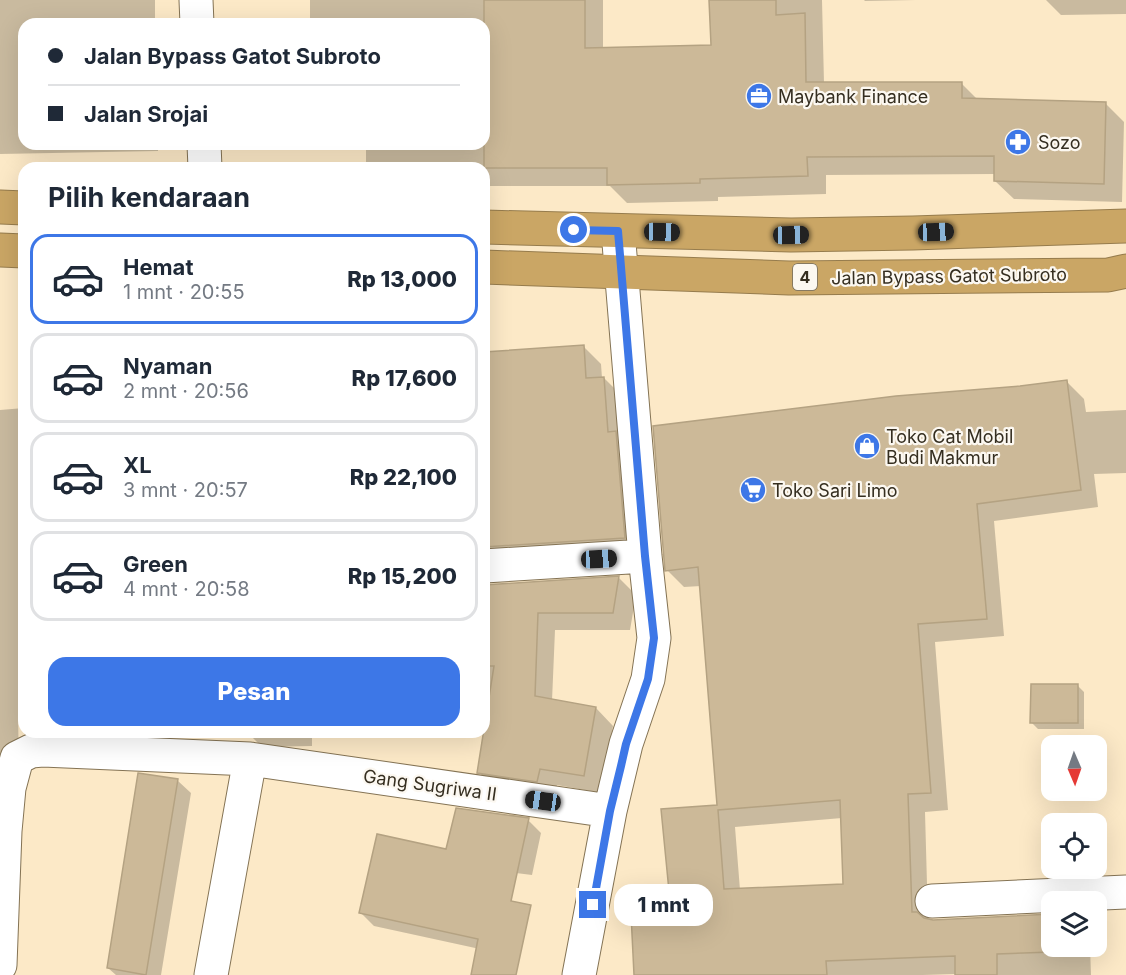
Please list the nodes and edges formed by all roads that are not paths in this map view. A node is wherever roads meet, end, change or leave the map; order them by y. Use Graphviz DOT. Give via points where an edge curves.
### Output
graph roads {
  1 [pos="196,0"];
  2 [pos="197,18"];
  3 [pos="0,207"];
  4 [pos="18,208"];
  5 [pos="1126,226"];
  6 [pos="490,227"];
  7 [pos="618,231"];
  8 [pos="0,250"];
  9 [pos="18,250"];
  10 [pos="490,267"];
  11 [pos="1126,271"];
  12 [pos="622,272"];
  13 [pos="645,556"];
  14 [pos="490,566"];
  15 [pos="250,759"];
  16 [pos="610,811"];
  17 [pos="1126,892"];
  18 [pos="932,901"];
  19 [pos="0,965"];
  20 [pos="211,975"];
  21 [pos="579,975"];
  1 -- 2 [label="street"];
  3 -- 4 [label="highway"];
  5 -- 7 [label="highway" via="791,235"];
  6 -- 7 [label="highway"];
  7 -- 12 [label="street"];
  8 -- 9 [label="highway"];
  10 -- 12 [label="highway, Jalan Bypass Gatot Subroto / 4"];
  11 -- 12 [label="highway, Jalan Bypass Gatot Subroto / 4" via="1097,275 789,278"];
  12 -- 13 [label="street"];
  13 -- 14 [label="street"];
  13 -- 16 [label="street" via="654,638 648,679 626,744"];
  15 -- 16 [label="street, Gang Sugriwa II"];
  15 -- 19 [label="street, Gang Sugriwa II" via="43,750 17,758 9,788 5,831"];
  15 -- 20 [label="street"];
  16 -- 21 [label="street"];
  17 -- 18 [label="street"];
}
